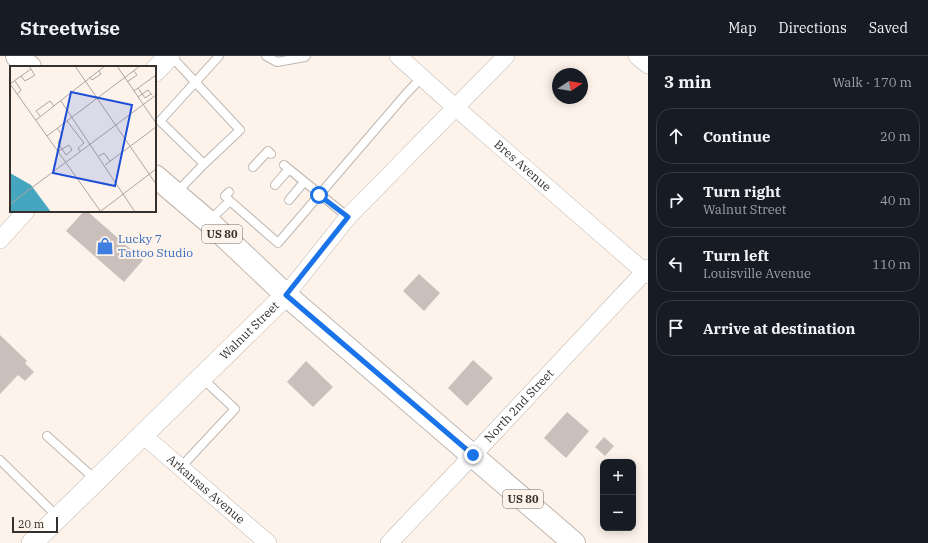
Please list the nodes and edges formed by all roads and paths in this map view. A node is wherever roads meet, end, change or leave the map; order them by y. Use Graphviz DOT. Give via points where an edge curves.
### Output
graph roads {
  1 [pos="17,56"];
  2 [pos="170,56"];
  3 [pos="219,56"];
  4 [pos="266,56"];
  5 [pos="306,56"];
  6 [pos="398,56"];
  7 [pos="506,56"];
  8 [pos="638,56"];
  9 [pos="648,65"];
  10 [pos="29,66"];
  11 [pos="156,70"];
  12 [pos="422,77"];
  13 [pos="196,82"];
  14 [pos="455,107"];
  15 [pos="271,154"];
  16 [pos="204,164"];
  17 [pos="253,167"];
  18 [pos="156,177"];
  19 [pos="304,182"];
  20 [pos="275,185"];
  21 [pos="229,192"];
  22 [pos="176,194"];
  23 [pos="319,195"];
  24 [pos="289,200"];
  25 [pos="230,201"];
  26 [pos="25,212"];
  27 [pos="348,217"];
  28 [pos="209,222"];
  29 [pos="0,240"];
  30 [pos="647,272"];
  31 [pos="286,295"];
  32 [pos="202,377"];
  33 [pos="143,435"];
  34 [pos="47,436"];
  35 [pos="473,455"];
  36 [pos="0,460"];
  37 [pos="181,467"];
  38 [pos="96,480"];
  39 [pos="58,518"];
  40 [pos="32,543"];
  41 [pos="268,543"];
  42 [pos="389,543"];
  43 [pos="574,543"];
  1 -- 10 [label="main road"];
  2 -- 11 [label="street"];
  2 -- 13 [label="lane"];
  3 -- 13 [label="lane"];
  4 -- 5 [label="lane" via="277,62"];
  6 -- 12 [label="street, Bres Avenue"];
  7 -- 14 [label="street, Walnut Street"];
  8 -- 9 [label="street"];
  12 -- 14 [label="street, Bres Avenue"];
  12 -- 23 [label="lane"];
  13 -- 16 [label="lane" via="160,121"];
  13 -- 16 [label="lane" via="240,130"];
  14 -- 27 [label="street, Walnut Street"];
  14 -- 30 [label="street, Bres Avenue"];
  15 -- 17 [label="lane" via="268,151"];
  16 -- 22 [label="lane"];
  18 -- 22 [label="main road, US 80"];
  19 -- 20 [label="lane" via="286,167"];
  19 -- 23 [label="lane"];
  19 -- 24 [label="lane"];
  21 -- 25 [label="lane" via="225,196"];
  22 -- 28 [label="main road, US 80"];
  23 -- 25 [label="lane" via="278,244 264,227"];
  23 -- 27 [label="lane"];
  25 -- 28 [label="lane"];
  26 -- 29 [label="street"];
  27 -- 31 [label="street, Walnut Street"];
  28 -- 31 [label="main road, US 80"];
  30 -- 35 [label="street, North 2nd Street"];
  31 -- 32 [label="street, Walnut Street"];
  31 -- 35 [label="main road, US 80"];
  32 -- 33 [label="street, Walnut Street"];
  32 -- 37 [label="lane" via="235,409"];
  33 -- 37 [label="street, Arkansas Avenue"];
  33 -- 38 [label="street, Walnut Street"];
  34 -- 38 [label="lane"];
  35 -- 42 [label="street, North 2nd Street"];
  35 -- 43 [label="main road, US 80"];
  36 -- 39 [label="lane"];
  37 -- 41 [label="street, Arkansas Avenue"];
  38 -- 39 [label="street, Walnut Street"];
  39 -- 40 [label="street, Walnut Street"];
}
